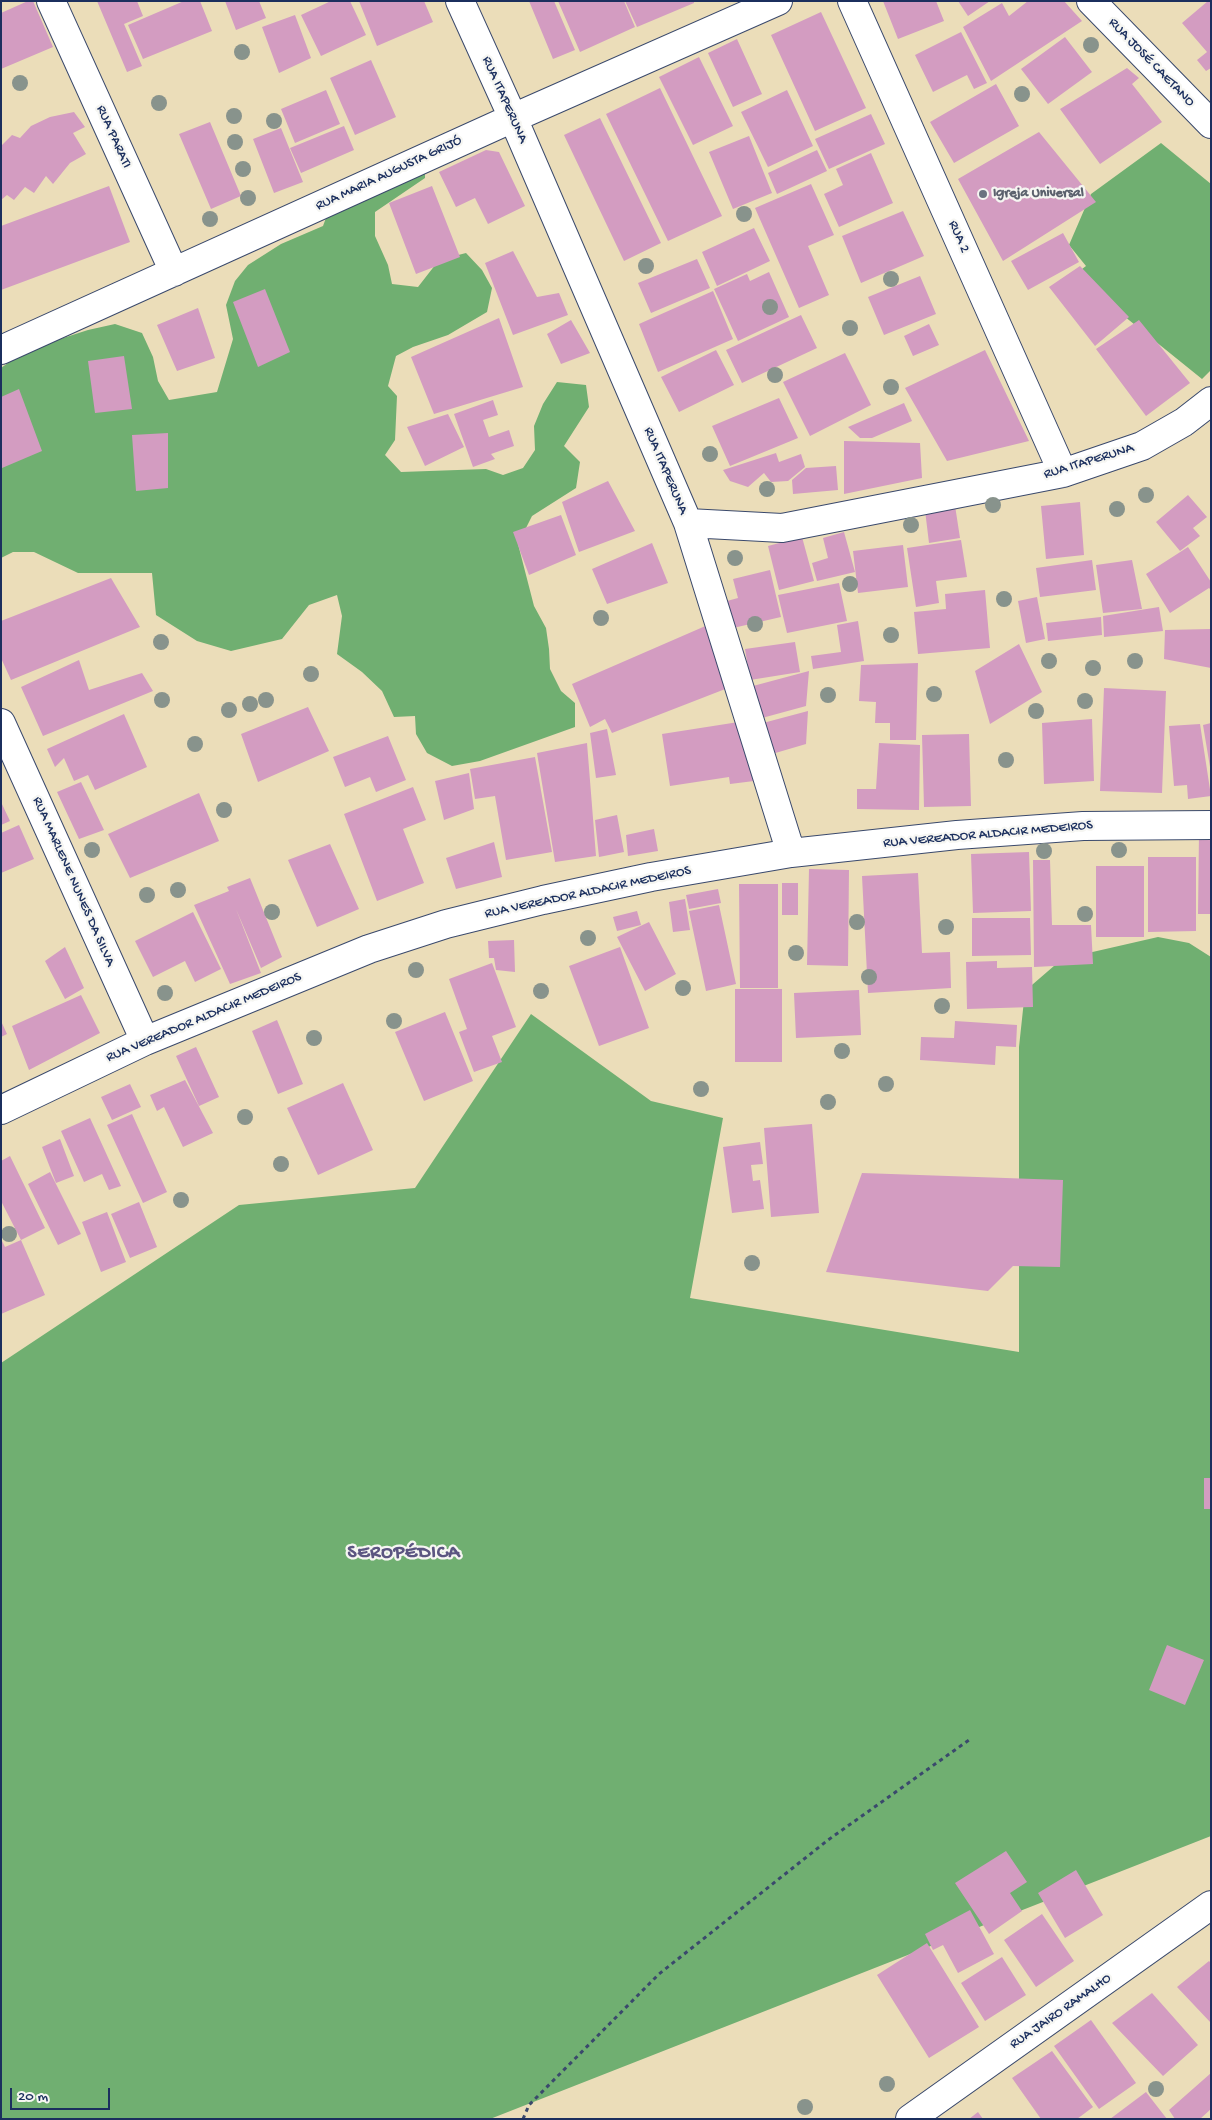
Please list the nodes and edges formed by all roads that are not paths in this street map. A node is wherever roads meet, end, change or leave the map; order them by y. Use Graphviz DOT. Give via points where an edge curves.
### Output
graph roads {
  1 [pos="51,1"];
  2 [pos="460,1"];
  3 [pos="778,1"];
  4 [pos="852,1"];
  5 [pos="1091,1"];
  6 [pos="513,118"];
  7 [pos="1211,124"];
  8 [pos="174,272"];
  9 [pos="1,350"];
  10 [pos="1211,401"];
  11 [pos="1064,473"];
  12 [pos="688,523"];
  13 [pos="1,723"];
  14 [pos="1211,825"];
  15 [pos="791,854"];
  16 [pos="145,1041"];
  17 [pos="1,1110"];
  18 [pos="1211,1905"];
  19 [pos="910,2119"];
  1 -- 8 [label="street, RUA PARATI"];
  2 -- 6 [label="street, RUA ITAPERUNA"];
  3 -- 6 [label="street, RUA MARIA AUGUSTA GRIJÓ"];
  4 -- 11 [label="street, RUA 2"];
  5 -- 7 [label="street, RUA JOSÉ CAETANO"];
  6 -- 8 [label="street, RUA MARIA AUGUSTA GRIJÓ"];
  6 -- 12 [label="street, RUA ITAPERUNA"];
  8 -- 9 [label="street, RUA MARIA AUGUSTA GRIJÓ"];
  10 -- 11 [label="street, RUA ITAPERUNA" via="1184,422 1142,446"];
  11 -- 12 [label="street, RUA ITAPERUNA" via="782,528"];
  12 -- 15 [label="street"];
  13 -- 16 [label="street, RUA MARLENE NUNES DA SILVA"];
  14 -- 15 [label="street, RUA VEREADOR ALDACIR MEDEIROS" via="1083,826 957,835"];
  15 -- 16 [label="street, RUA VEREADOR ALDACIR MEDEIROS" via="651,877 446,924 369,949"];
  16 -- 17 [label="street, RUA VEREADOR ALDACIR MEDEIROS"];
  18 -- 19 [label="street, RUA JAIRO RAMALHO"];
}
